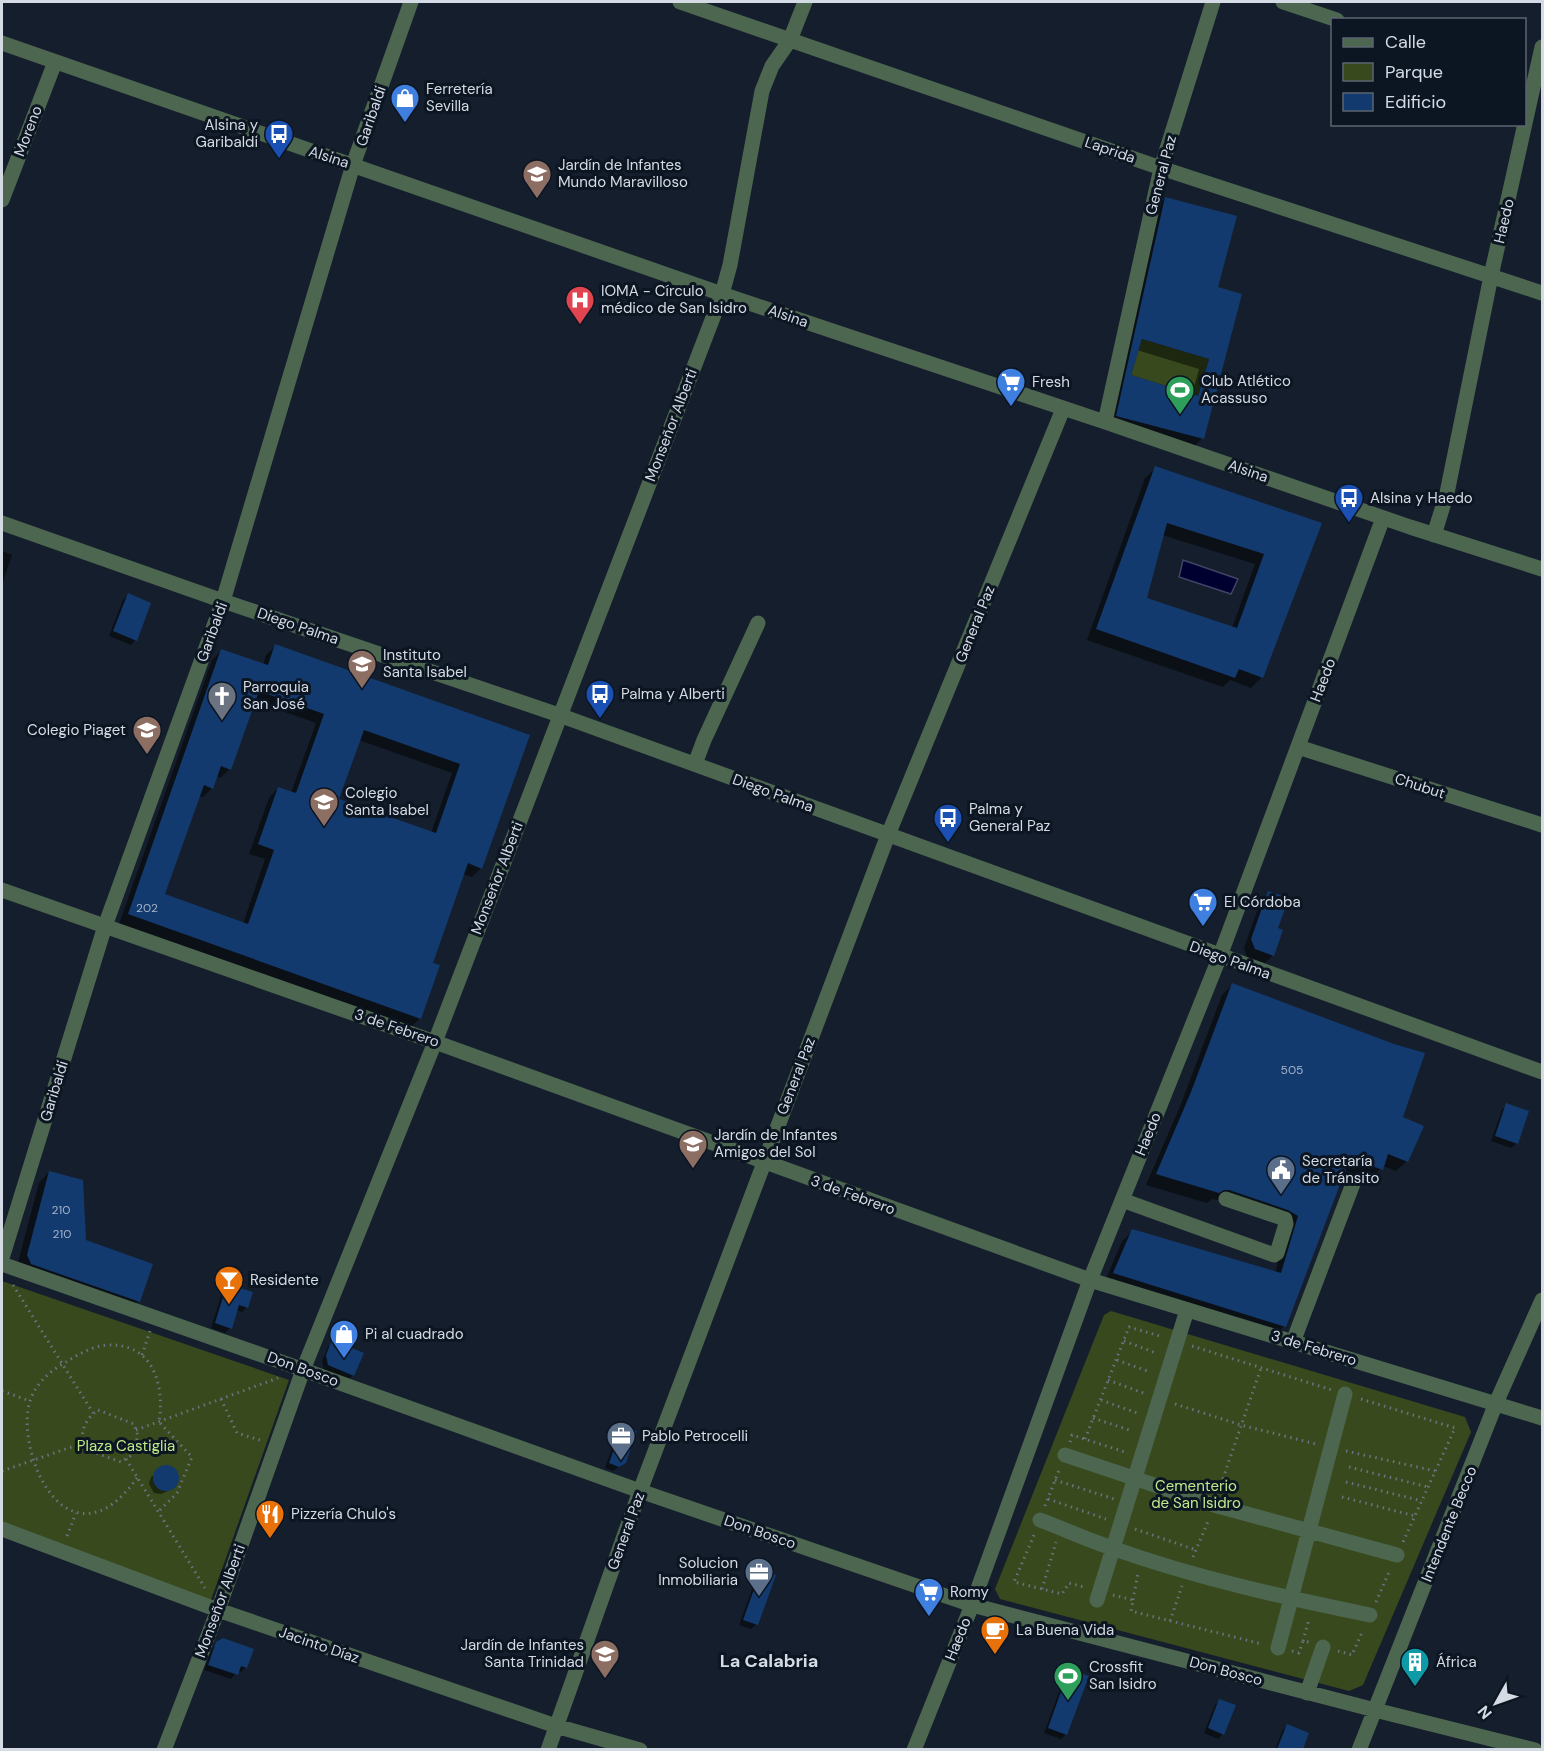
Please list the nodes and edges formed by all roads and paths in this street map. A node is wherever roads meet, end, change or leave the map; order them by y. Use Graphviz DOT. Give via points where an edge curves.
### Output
graph roads {
  1 [pos="411,2"];
  2 [pos="680,2"];
  3 [pos="805,2"];
  4 [pos="1213,2"];
  5 [pos="1283,2"];
  6 [pos="1332,18"];
  7 [pos="790,40"];
  8 [pos="2,44"];
  9 [pos="1542,46"];
  10 [pos="55,62"];
  11 [pos="1534,84"];
  12 [pos="1526,120"];
  13 [pos="1525,126"];
  14 [pos="353,165"];
  15 [pos="1161,168"];
  16 [pos="2,200"];
  17 [pos="1491,276"];
  18 [pos="1542,293"];
  19 [pos="722,294"];
  20 [pos="1063,409"];
  21 [pos="1105,422"];
  22 [pos="1383,518"];
  23 [pos="2,523"];
  24 [pos="1434,535"];
  25 [pos="1542,569"];
  26 [pos="224,601"];
  27 [pos="758,623"];
  28 [pos="559,715"];
  29 [pos="1298,747"];
  30 [pos="695,764"];
  31 [pos="1542,825"];
  32 [pos="888,835"];
  33 [pos="2,890"];
  34 [pos="105,926"];
  35 [pos="1220,956"];
  36 [pos="435,1042"];
  37 [pos="1542,1072"];
  38 [pos="764,1162"];
  39 [pos="1354,1181"];
  40 [pos="1226,1199"];
  41 [pos="1122,1200"];
  42 [pos="2,1258"];
  43 [pos="5,1270"];
  44 [pos="1090,1280"];
  45 [pos="1542,1300"];
  46 [pos="1187,1310"];
  47 [pos="155,1318"];
  48 [pos="1124,1341"];
  49 [pos="1293,1342"];
  50 [pos="142,1355"];
  51 [pos="1117,1359"];
  52 [pos="1172,1359"];
  53 [pos="62,1364"];
  54 [pos="303,1370"];
  55 [pos="1166,1378"];
  56 [pos="1108,1380"];
  57 [pos="2,1391"];
  58 [pos="1345,1394"];
  59 [pos="221,1399"];
  60 [pos="1160,1399"];
  61 [pos="1101,1400"];
  62 [pos="30,1401"];
  63 [pos="1496,1403"];
  64 [pos="93,1413"];
  65 [pos="1093,1418"];
  66 [pos="1153,1418"];
  67 [pos="1542,1418"];
  68 [pos="159,1422"];
  69 [pos="136,1430"];
  70 [pos="1072,1435"];
  71 [pos="1148,1437"];
  72 [pos="83,1443"];
  73 [pos="276,1445"];
  74 [pos="1331,1448"];
  75 [pos="1065,1455"];
  76 [pos="1141,1457"];
  77 [pos="126,1459"];
  78 [pos="32,1460"];
  79 [pos="1349,1467"];
  80 [pos="2,1471"];
  81 [pos="1435,1471"];
  82 [pos="137,1478"];
  83 [pos="1134,1479"];
  84 [pos="1055,1480"];
  85 [pos="1346,1482"];
  86 [pos="1428,1487"];
  87 [pos="640,1491"];
  88 [pos="1342,1497"];
  89 [pos="1422,1501"];
  90 [pos="1127,1503"];
  91 [pos="158,1512"];
  92 [pos="76,1513"];
  93 [pos="1415,1516"];
  94 [pos="1040,1520"];
  95 [pos="1059,1527"];
  96 [pos="2,1529"];
  97 [pos="1310,1530"];
  98 [pos="1113,1549"];
  99 [pos="61,1552"];
  100 [pos="1397,1555"];
  101 [pos="1141,1557"];
  102 [pos="1042,1589"];
  103 [pos="1292,1599"];
  104 [pos="1097,1600"];
  105 [pos="1133,1600"];
  106 [pos="1313,1604"];
  107 [pos="972,1605"];
  108 [pos="218,1610"];
  109 [pos="1370,1615"];
  110 [pos="1303,1641"];
  111 [pos="1323,1647"];
  112 [pos="1278,1648"];
  113 [pos="1307,1693"];
  114 [pos="1375,1710"];
  115 [pos="556,1726"];
  116 [pos="164,1749"];
  117 [pos="548,1749"];
  118 [pos="640,1749"];
  119 [pos="914,1749"];
  120 [pos="1359,1749"];
  121 [pos="1535,1749"];
  1 -- 14 [label="street, Garibaldi"];
  2 -- 7 [label="street, Laprida"];
  3 -- 7 [label="street, Monseñor Alberti"];
  4 -- 15 [label="street, General Paz"];
  5 -- 6 [label="street"];
  7 -- 15 [label="street, Laprida"];
  7 -- 19 [label="street, Monseñor Alberti" via="772,66 762,91"];
  8 -- 10 [label="street, Alsina"];
  9 -- 11 [label="street, Haedo"];
  10 -- 14 [label="street, Alsina"];
  10 -- 16 [label="street, Moreno"];
  11 -- 12 [label="street, Haedo"];
  13 -- 17 [label="street, Haedo"];
  14 -- 19 [label="street, Alsina"];
  14 -- 26 [label="street, Garibaldi"];
  15 -- 17 [label="street, Laprida"];
  15 -- 21 [label="street, General Paz"];
  17 -- 18 [label="street, Laprida"];
  17 -- 24 [label="street, Haedo" via="1447,493"];
  19 -- 20 [label="street, Alsina"];
  19 -- 28 [label="street, Monseñor Alberti"];
  20 -- 21 [label="street, Alsina"];
  20 -- 32 [label="street, General Paz"];
  21 -- 22 [label="street, Alsina"];
  22 -- 24 [label="street, Alsina"];
  22 -- 29 [label="street, Haedo"];
  23 -- 26 [label="street, Diego Palma"];
  24 -- 25 [label="street, Alsina"];
  26 -- 28 [label="street, Diego Palma"];
  26 -- 34 [label="street, Garibaldi"];
  27 -- 30 [label="street"];
  28 -- 30 [label="street, Diego Palma"];
  28 -- 36 [label="street, Monseñor Alberti"];
  29 -- 31 [label="street, Chubut"];
  29 -- 35 [label="street, Haedo"];
  30 -- 32 [label="street, Diego Palma"];
  32 -- 35 [label="street, Diego Palma"];
  32 -- 38 [label="street, General Paz"];
  33 -- 34 [label="street, 3 de Febrero"];
  34 -- 36 [label="street, 3 de Febrero"];
  34 -- 42 [label="street, Garibaldi"];
  35 -- 37 [label="street, Diego Palma"];
  35 -- 41 [label="street, Haedo"];
  36 -- 38 [label="street, 3 de Febrero"];
  36 -- 54 [label="street, Monseñor Alberti"];
  38 -- 44 [label="street, 3 de Febrero"];
  38 -- 87 [label="street, General Paz"];
  39 -- 49 [label="street"];
  40 -- 41 [label="street" via="1285,1219 1274,1255"];
  41 -- 44 [label="street, Haedo"];
  43 -- 47 [label="street, Don Bosco"];
  43 -- 53 [label="path"];
  44 -- 46 [label="street, 3 de Febrero"];
  44 -- 107 [label="street, Haedo"];
  45 -- 63 [label="street, Intendente Becco"];
  46 -- 49 [label="street, 3 de Febrero"];
  46 -- 52 [label="street"];
  47 -- 50 [label="path"];
  47 -- 54 [label="street, Don Bosco"];
  48 -- 52 [label="path"];
  49 -- 63 [label="street, 3 de Febrero"];
  50 -- 53 [label="path" via="119,1345 106,1345"];
  50 -- 68 [label="path" via="160,1387"];
  51 -- 55 [label="path"];
  52 -- 55 [label="street"];
  53 -- 62 [label="path" via="41,1380"];
  53 -- 64 [label="path"];
  54 -- 59 [label="path"];
  54 -- 73 [label="street, Monseñor Alberti"];
  54 -- 87 [label="street, Don Bosco"];
  55 -- 60 [label="street"];
  56 -- 60 [label="path"];
  57 -- 62 [label="path"];
  58 -- 74 [label="street"];
  59 -- 68 [label="path"];
  59 -- 73 [label="path" via="237,1433"];
  60 -- 66 [label="street"];
  60 -- 74 [label="path"];
  61 -- 66 [label="path"];
  62 -- 78 [label="path" via="26,1425"];
  63 -- 67 [label="street, 3 de Febrero"];
  63 -- 114 [label="street, Intendente Becco"];
  64 -- 69 [label="path" via="98,1410 134,1424"];
  64 -- 72 [label="path" via="81,1437"];
  65 -- 71 [label="path"];
  66 -- 71 [label="street"];
  68 -- 69 [label="path"];
  68 -- 91 [label="path" via="192,1456 177,1493"];
  69 -- 77 [label="path" via="138,1436"];
  70 -- 76 [label="path"];
  71 -- 76 [label="street"];
  72 -- 77 [label="path" via="84,1449 121,1462"];
  72 -- 78 [label="path"];
  73 -- 108 [label="street, Monseñor Alberti"];
  74 -- 81 [label="path"];
  74 -- 97 [label="street"];
  75 -- 83 [label="street"];
  76 -- 83 [label="street"];
  77 -- 82 [label="path"];
  78 -- 80 [label="path"];
  78 -- 92 [label="path" via="48,1490"];
  79 -- 86 [label="path"];
  82 -- 91 [label="path"];
  82 -- 92 [label="path" via="103,1510"];
  83 -- 90 [label="street"];
  83 -- 97 [label="street"];
  84 -- 90 [label="path"];
  85 -- 89 [label="path"];
  87 -- 107 [label="street, Don Bosco"];
  87 -- 115 [label="street, General Paz"];
  88 -- 93 [label="path"];
  90 -- 98 [label="street"];
  91 -- 108 [label="path"];
  92 -- 99 [label="path"];
  94 -- 95 [label="street"];
  95 -- 98 [label="street"];
  95 -- 102 [label="path"];
  96 -- 99 [label="street, Jacinto Díaz"];
  97 -- 100 [label="street"];
  97 -- 103 [label="street"];
  98 -- 101 [label="street"];
  98 -- 104 [label="street"];
  99 -- 108 [label="street, Jacinto Díaz"];
  101 -- 103 [label="street"];
  101 -- 105 [label="path"];
  103 -- 106 [label="street"];
  103 -- 112 [label="street"];
  106 -- 109 [label="street"];
  106 -- 110 [label="path"];
  107 -- 113 [label="street, Don Bosco"];
  107 -- 119 [label="street, Haedo"];
  108 -- 115 [label="street, Jacinto Díaz"];
  108 -- 116 [label="street, Monseñor Alberti"];
  111 -- 113 [label="street"];
  113 -- 114 [label="street, Don Bosco"];
  114 -- 120 [label="street, Intendente Becco"];
  114 -- 121 [label="street, Don Bosco"];
  115 -- 117 [label="street, General Paz"];
  115 -- 118 [label="street, Jacinto Díaz"];
}
